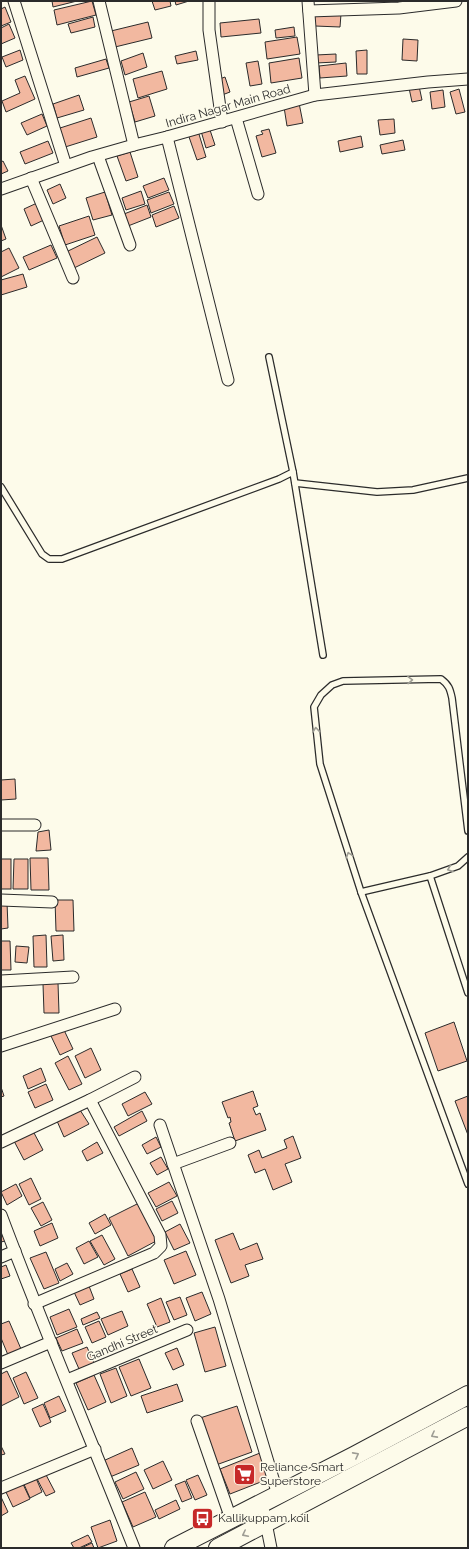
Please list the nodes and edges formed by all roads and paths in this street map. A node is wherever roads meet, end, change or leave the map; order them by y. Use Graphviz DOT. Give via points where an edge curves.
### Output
graph roads {
  1 [pos="14,1"];
  2 [pos="99,1"];
  3 [pos="209,1"];
  4 [pos="456,1"];
  5 [pos="308,6"];
  6 [pos="468,79"];
  7 [pos="315,95"];
  8 [pos="236,118"];
  9 [pos="222,122"];
  10 [pos="167,137"];
  11 [pos="134,145"];
  12 [pos="98,156"];
  13 [pos="66,166"];
  14 [pos="31,178"];
  15 [pos="1,189"];
  16 [pos="258,194"];
  17 [pos="130,246"];
  18 [pos="73,278"];
  19 [pos="269,357"];
  20 [pos="228,380"];
  21 [pos="293,472"];
  22 [pos="468,478"];
  23 [pos="295,483"];
  24 [pos="1,487"];
  25 [pos="323,655"];
  26 [pos="1,825"];
  27 [pos="35,825"];
  28 [pos="468,831"];
  29 [pos="468,857"];
  30 [pos="430,876"];
  31 [pos="361,892"];
  32 [pos="1,900"];
  33 [pos="52,902"];
  34 [pos="73,977"];
  35 [pos="1,981"];
  36 [pos="468,993"];
  37 [pos="115,1009"];
  38 [pos="1,1046"];
  39 [pos="135,1077"];
  40 [pos="90,1100"];
  41 [pos="160,1125"];
  42 [pos="1,1142"];
  43 [pos="230,1143"];
  44 [pos="173,1164"];
  45 [pos="468,1184"];
  46 [pos="1,1215"];
  47 [pos="15,1251"];
  48 [pos="1,1257"];
  49 [pos="34,1304"];
  50 [pos="187,1330"];
  51 [pos="51,1342"];
  52 [pos="1,1363"];
  53 [pos="67,1380"];
  54 [pos="468,1395"];
  55 [pos="468,1416"];
  56 [pos="197,1421"];
  57 [pos="94,1449"];
  58 [pos="1,1488"];
  59 [pos="275,1497"];
  60 [pos="231,1519"];
  61 [pos="267,1523"];
  62 [pos="134,1548"];
  63 [pos="174,1548"];
  64 [pos="218,1548"];
  65 [pos="271,1548"];
  1 -- 13 [label="street"];
  2 -- 11 [label="street"];
  3 -- 9 [label="street" via="209,30"];
  4 -- 5 [label="street" via="398,8"];
  5 -- 7 [label="street"];
  6 -- 7 [label="street, Indira Nagar Main Road"];
  7 -- 8 [label="street, Indira Nagar Main Road"];
  8 -- 9 [label="street, Indira Nagar Main Road"];
  8 -- 16 [label="street"];
  9 -- 10 [label="street, Indira Nagar Main Road"];
  10 -- 11 [label="street, Indira Nagar Main Road"];
  10 -- 20 [label="street"];
  11 -- 12 [label="street, Indira Nagar Main Road"];
  12 -- 13 [label="street, Indira Nagar Main Road"];
  12 -- 17 [label="street"];
  13 -- 14 [label="street, Indira Nagar Main Road"];
  14 -- 15 [label="street, Indira Nagar Main Road"];
  14 -- 18 [label="street"];
  19 -- 21 [label="lane"];
  21 -- 23 [label="lane"];
  21 -- 24 [label="lane" via="62,559 49,559 42,554"];
  22 -- 23 [label="lane" via="413,490 377,492"];
  23 -- 25 [label="lane"];
  26 -- 27 [label="street"];
  31 -- 28 [label="lane, one-way" via="320,764 314,707 321,695 332,686 343,681 442,679 447,684 452,698"];
  29 -- 30 [label="lane, one-way" via="458,866"];
  30 -- 31 [label="lane"];
  30 -- 36 [label="lane"];
  31 -- 45 [label="lane"];
  32 -- 33 [label="street"];
  34 -- 35 [label="street"];
  37 -- 38 [label="street"];
  39 -- 40 [label="street"];
  40 -- 42 [label="street"];
  40 -- 49 [label="street" via="160,1235 161,1246 154,1253"];
  41 -- 44 [label="street"];
  43 -- 44 [label="street"];
  44 -- 59 [label="street" via="219,1299"];
  46 -- 47 [label="street"];
  47 -- 48 [label="street"];
  47 -- 49 [label="street"];
  49 -- 51 [label="street"];
  50 -- 53 [label="street, Gandhi Street"];
  51 -- 52 [label="street"];
  51 -- 53 [label="street"];
  53 -- 57 [label="street"];
  59 -- 54 [label="main road, one-way"];
  55 -- 61 [label="main road, one-way"];
  56 -- 60 [label="street"];
  57 -- 58 [label="street"];
  57 -- 62 [label="street"];
  59 -- 60 [label="main road"];
  59 -- 61 [label="street"];
  60 -- 63 [label="main road"];
  61 -- 64 [label="main road, one-way"];
  61 -- 65 [label="street"];
}
